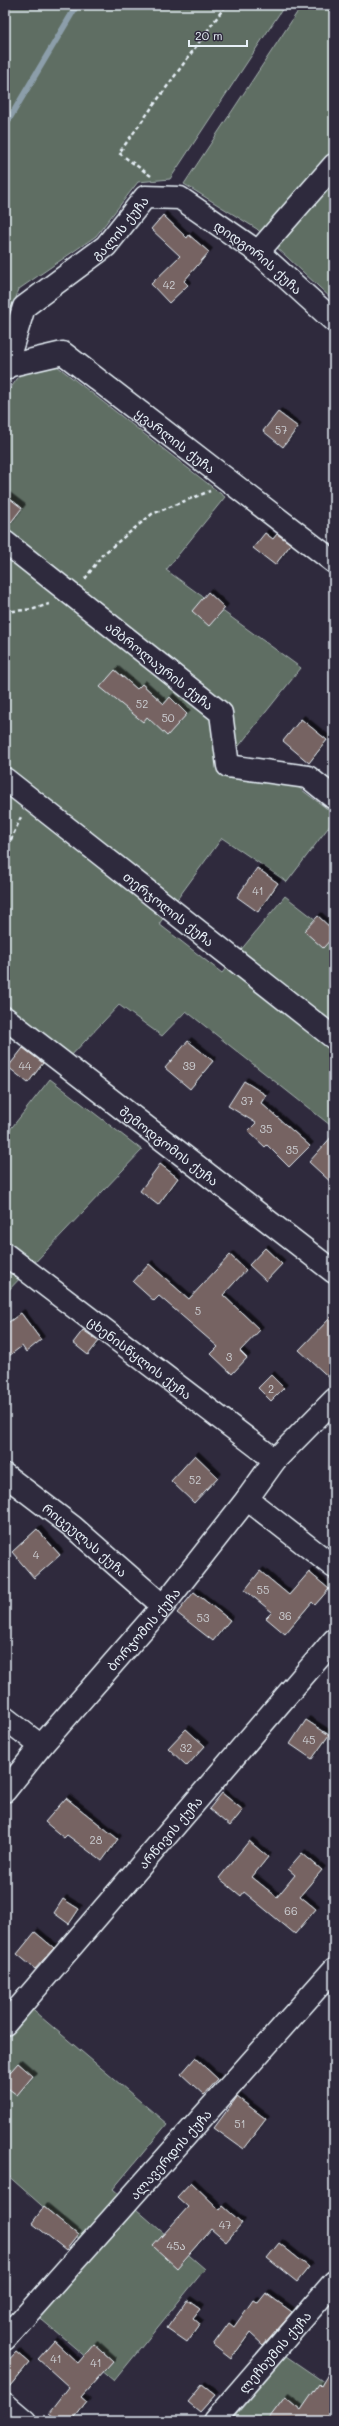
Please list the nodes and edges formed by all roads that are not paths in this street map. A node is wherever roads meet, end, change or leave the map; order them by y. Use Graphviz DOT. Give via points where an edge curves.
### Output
graph roads {
  1 [pos="334,165"];
  2 [pos="180,198"];
  3 [pos="258,252"];
  4 [pos="334,321"];
  5 [pos="6,368"];
  6 [pos="5,542"];
  7 [pos="334,562"];
  8 [pos="5,779"];
  9 [pos="334,798"];
  10 [pos="5,1018"];
  11 [pos="334,1038"];
  12 [pos="5,1254"];
  13 [pos="334,1272"];
  14 [pos="334,1400"];
  15 [pos="274,1460"];
  16 [pos="5,1475"];
  17 [pos="247,1499"];
  18 [pos="334,1567"];
  19 [pos="163,1606"];
  20 [pos="334,1640"];
  21 [pos="5,1718"];
  22 [pos="41,1746"];
  23 [pos="5,1791"];
  24 [pos="334,1969"];
  25 [pos="5,2024"];
  26 [pos="334,2282"];
  27 [pos="5,2338"];
  28 [pos="5,2404"];
  29 [pos="25,2421"];
  30 [pos="214,2421"];
  1 -- 3 [label="street"];
  2 -- 3 [label="street, დიდგორის ქუჩა"];
  2 -- 5 [label="street, გალის ქუჩა" via="145,197 106,246 24,307"];
  3 -- 4 [label="street, დიდგორის ქუჩა"];
  5 -- 7 [label="street, ყვარლის ქუჩა" via="64,354"];
  6 -- 9 [label="street, ამბროლაურის ქუჩა" via="221,713 228,766 308,777"];
  8 -- 11 [label="street, თერჯოლის ქუჩა"];
  10 -- 13 [label="street, შემოდგომის ქუჩა"];
  12 -- 15 [label="street, ცხენისწყლის ქუჩა"];
  14 -- 15 [label="street, ბორჯომის ქუჩა"];
  15 -- 17 [label="street, ბორჯომის ქუჩა"];
  16 -- 19 [label="street, რიცეულას ქუჩა" via="73,1527"];
  17 -- 18 [label="street"];
  17 -- 19 [label="street, ბორჯომის ქუჩა"];
  19 -- 22 [label="street, ბორჯომის ქუჩა"];
  20 -- 25 [label="street, არწივის ქუჩა"];
  21 -- 22 [label="street"];
  22 -- 23 [label="street, ბორჯომის ქუჩა"];
  24 -- 27 [label="street, ალავერდის ქუჩა"];
  26 -- 30 [label="street, ლეჩხუმის ქუჩა"];
  28 -- 29 [label="street"];
}
